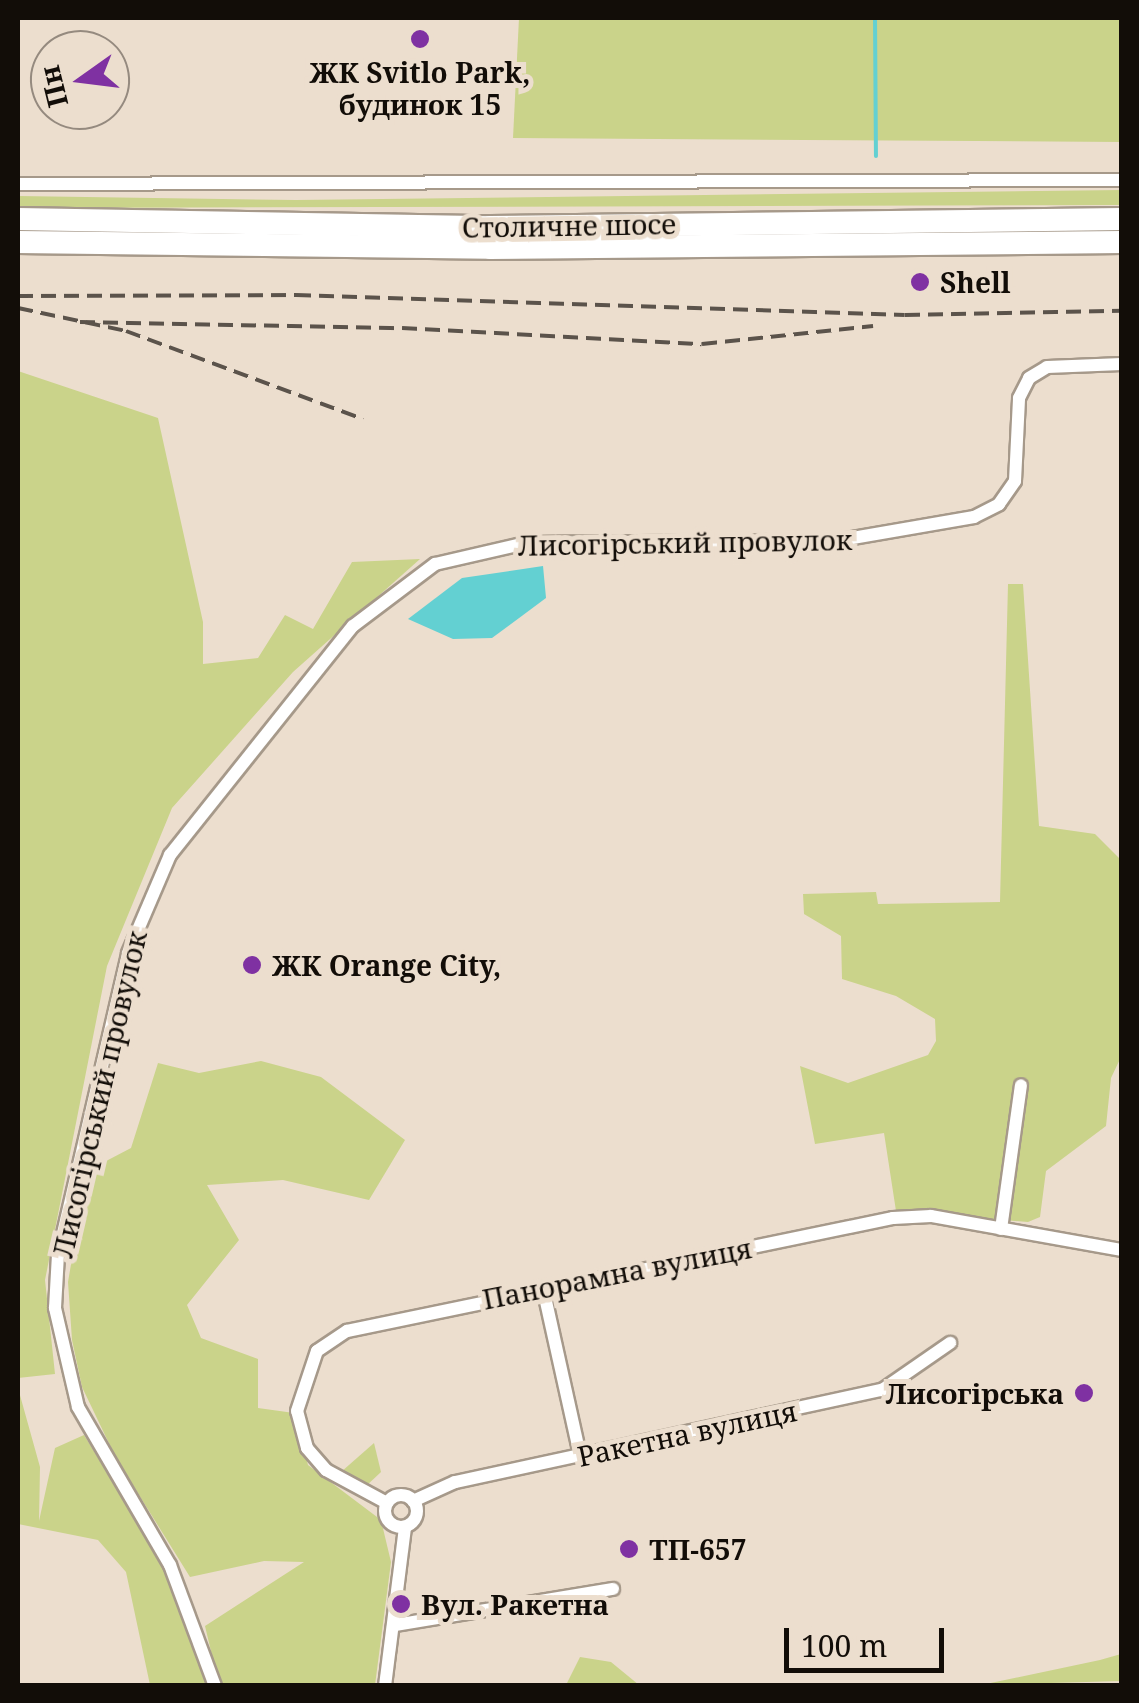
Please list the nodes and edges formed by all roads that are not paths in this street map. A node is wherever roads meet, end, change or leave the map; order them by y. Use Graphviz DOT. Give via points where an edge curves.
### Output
graph roads {
  1 [pos="1122,180"];
  2 [pos="18,184"];
  3 [pos="1122,219"];
  4 [pos="18,220"];
  5 [pos="18,242"];
  6 [pos="1122,242"];
  7 [pos="1122,364"];
  8 [pos="1021,1085"];
  9 [pos="1001,1229"];
  10 [pos="1122,1250"];
  11 [pos="544,1288"];
  12 [pos="950,1343"];
  13 [pos="580,1455"];
  14 [pos="413,1501"];
  15 [pos="387,1503"];
  16 [pos="405,1527"];
  17 [pos="613,1590"];
  18 [pos="395,1625"];
  19 [pos="215,1686"];
  20 [pos="385,1686"];
  1 -- 2 [label="street, Столичне шосе"];
  3 -- 4 [label="highway, Столичне шосе" via="490,226"];
  5 -- 6 [label="highway, Столичне шосе" via="470,248"];
  7 -- 19 [label="street, Лисогірський провулок" via="1047,367 1028,378 1018,398 1015,482 999,504 974,518 842,540 526,543 474,550 416,574 353,626 170,855 128,952 58,1256 56,1308 78,1408 170,1565"];
  8 -- 9 [label="street"];
  9 -- 10 [label="street, Панорамна вулиця"];
  9 -- 11 [label="street, Панорамна вулиця" via="932,1216 893,1218"];
  11 -- 13 [label="street"];
  11 -- 15 [label="street, Панорамна вулиця" via="368,1324 317,1351 298,1393 307,1448 326,1470"];
  12 -- 13 [label="street, Ракетна вулиця" via="882,1390"];
  13 -- 14 [label="street, Ракетна вулиця" via="455,1482"];
  14 -- 15 [label="street" via="400,1496"];
  14 -- 16 [label="street" via="416,1518"];
  15 -- 16 [label="street" via="387,1520"];
  16 -- 18 [label="street"];
  17 -- 18 [label="street"];
  18 -- 20 [label="street"];
}
